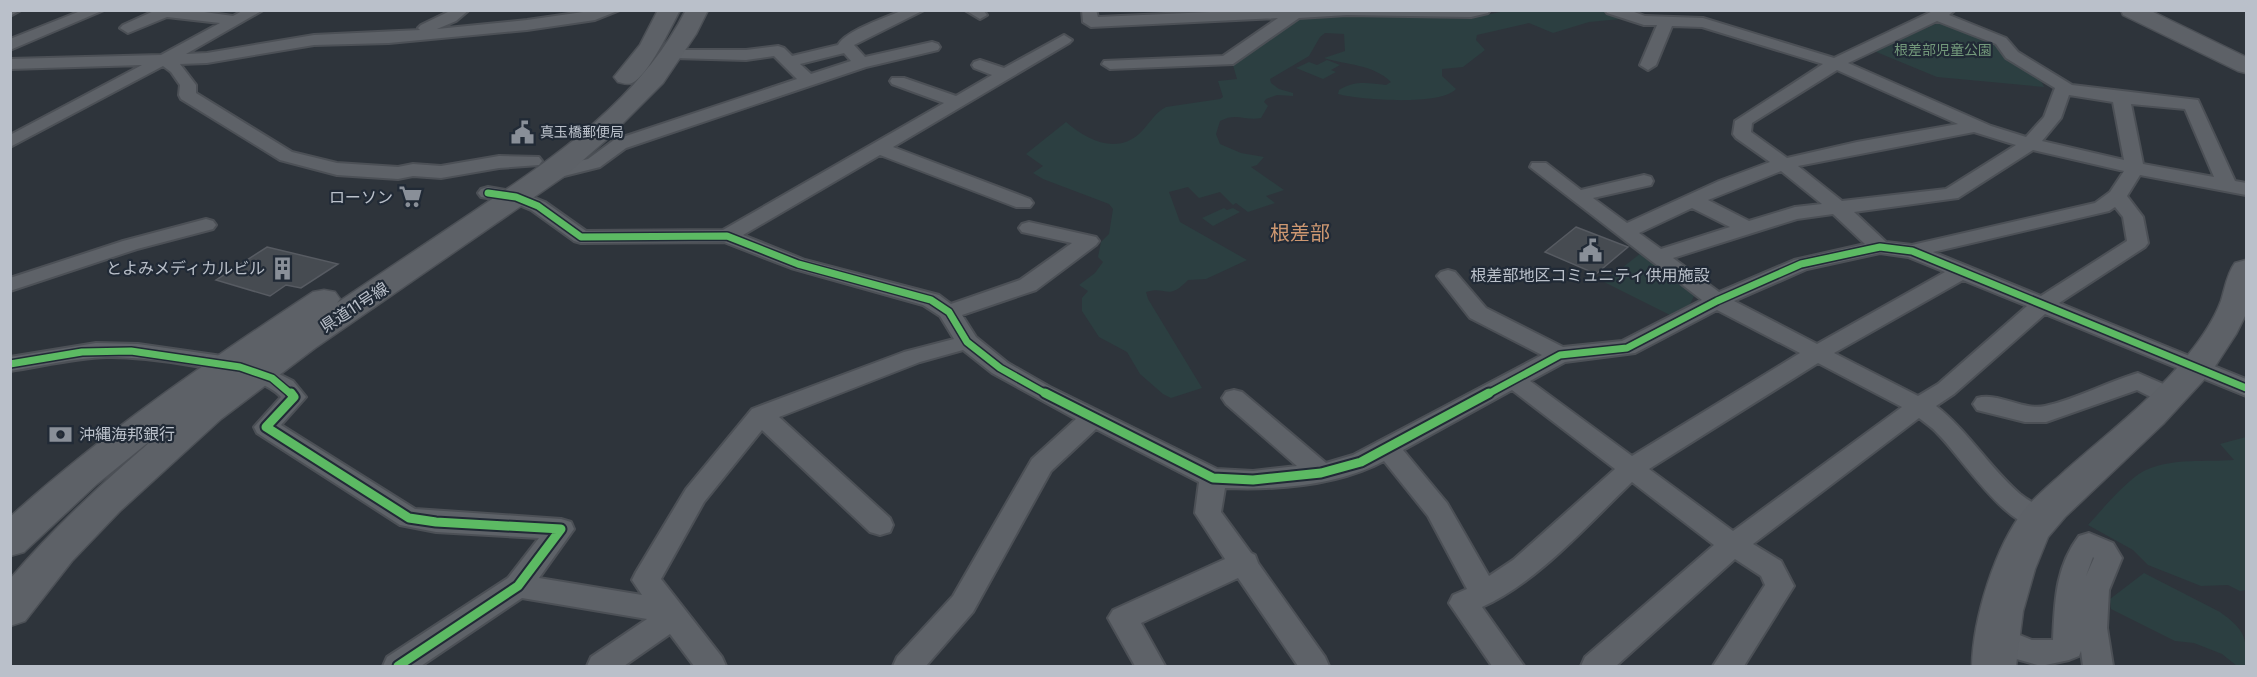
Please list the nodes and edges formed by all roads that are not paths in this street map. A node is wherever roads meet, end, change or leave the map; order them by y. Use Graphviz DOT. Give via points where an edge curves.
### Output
graph roads {
  1 [pos="97,10"];
  2 [pos="256,10"];
  3 [pos="462,10"];
  4 [pos="614,10"];
  5 [pos="669,10"];
  6 [pos="697,10"];
  7 [pos="917,10"];
  8 [pos="1089,10"];
  9 [pos="1483,10"];
  10 [pos="1612,10"];
  11 [pos="2131,10"];
  12 [pos="168,11"];
  13 [pos="1347,11"];
  14 [pos="1264,12"];
  15 [pos="1440,12"];
  16 [pos="1296,13"];
  17 [pos="1943,13"];
  18 [pos="1179,14"];
  19 [pos="236,21"];
  20 [pos="1666,21"];
  21 [pos="128,28"];
  22 [pos="352,38"];
  23 [pos="1064,40"];
  24 [pos="10,45"];
  25 [pos="848,47"];
  26 [pos="932,47"];
  27 [pos="674,53"];
  28 [pos="1032,59"];
  29 [pos="164,60"];
  30 [pos="789,62"];
  31 [pos="861,63"];
  32 [pos="1835,63"];
  33 [pos="10,64"];
  34 [pos="1110,64"];
  35 [pos="980,65"];
  36 [pos="1648,65"];
  37 [pos="1055,66"];
  38 [pos="2247,66"];
  39 [pos="1006,74"];
  40 [pos="808,81"];
  41 [pos="898,81"];
  42 [pos="2063,89"];
  43 [pos="2121,98"];
  44 [pos="957,102"];
  45 [pos="1976,126"];
  46 [pos="10,142"];
  47 [pos="2030,144"];
  48 [pos="879,148"];
  49 [pos="1785,163"];
  50 [pos="1539,167"];
  51 [pos="540,168"];
  52 [pos="2135,168"];
  53 [pos="1644,181"];
  54 [pos="2227,185"];
  55 [pos="2247,189"];
  56 [pos="502,195"];
  57 [pos="1578,196"];
  58 [pos="2117,196"];
  59 [pos="1694,201"];
  60 [pos="1023,203"];
  61 [pos="1839,207"];
  62 [pos="206,225"];
  63 [pos="1746,227"];
  64 [pos="1029,228"];
  65 [pos="1626,231"];
  66 [pos="727,236"];
  67 [pos="1880,246"];
  68 [pos="1912,251"];
  69 [pos="1659,256"];
  70 [pos="2247,269"];
  71 [pos="1961,272"];
  72 [pos="1448,276"];
  73 [pos="10,285"];
  74 [pos="1717,301"];
  75 [pos="2043,304"];
  76 [pos="949,312"];
  77 [pos="967,342"];
  78 [pos="1817,353"];
  79 [pos="1560,355"];
  80 [pos="10,364"];
  81 [pos="2196,367"];
  82 [pos="242,369"];
  83 [pos="1514,380"];
  84 [pos="2247,388"];
  85 [pos="2169,396"];
  86 [pos="1234,398"];
  87 [pos="1985,404"];
  88 [pos="1919,406"];
  89 [pos="761,415"];
  90 [pos="1093,418"];
  91 [pos="1388,449"];
  92 [pos="1633,467"];
  93 [pos="1321,473"];
  94 [pos="1214,478"];
  95 [pos="2039,520"];
  96 [pos="880,525"];
  97 [pos="10,541"];
  98 [pos="1733,544"];
  99 [pos="1245,562"];
  100 [pos="518,586"];
  101 [pos="1484,594"];
  102 [pos="10,609"];
  103 [pos="671,613"];
  104 [pos="1996,652"];
  105 [pos="398,666"];
  106 [pos="602,666"];
  107 [pos="711,666"];
  108 [pos="908,666"];
  109 [pos="1150,666"];
  110 [pos="1314,666"];
  111 [pos="1509,666"];
  112 [pos="1596,666"];
  113 [pos="1728,666"];
  114 [pos="2098,666"];
  1 -- 24 [label="street"];
  2 -- 19 [label="street"];
  3 -- 22 [label="street" via="424,28 395,33 360,32"];
  4 -- 22 [label="street" via="516,26 389,39"];
  5 -- 51 [label="main road, 県道11号線" via="650,46 622,82"];
  6 -- 27 [label="main road, 県道11号線"];
  7 -- 25 [label="street" via="863,33 845,44"];
  8 -- 18 [label="street" via="1091,22"];
  9 -- 15 [label="street"];
  10 -- 20 [label="street" via="1644,20"];
  11 -- 38 [label="main road"];
  12 -- 19 [label="street"];
  12 -- 21 [label="street"];
  13 -- 15 [label="street"];
  13 -- 16 [label="street"];
  14 -- 16 [label="street"];
  14 -- 18 [label="street"];
  16 -- 34 [label="street" via="1227,61"];
  17 -- 32 [label="street"];
  17 -- 42 [label="street" via="2001,41 2012,55 2064,86"];
  19 -- 29 [label="street"];
  20 -- 32 [label="street" via="1703,23"];
  20 -- 36 [label="street"];
  22 -- 29 [label="street" via="314,40 207,58"];
  23 -- 28 [label="street"];
  25 -- 30 [label="street"];
  25 -- 31 [label="street"];
  26 -- 31 [label="street"];
  27 -- 30 [label="street" via="746,55 778,51"];
  27 -- 51 [label="main road, 県道11号線" via="616,116"];
  28 -- 37 [label="street"];
  28 -- 39 [label="street"];
  29 -- 33 [label="street"];
  29 -- 46 [label="street"];
  29 -- 51 [label="street" via="189,85 187,95 286,156 337,170 398,173 441,172 500,162"];
  30 -- 40 [label="street"];
  31 -- 40 [label="street"];
  32 -- 45 [label="street"];
  32 -- 49 [label="street" via="1744,121 1742,134"];
  35 -- 39 [label="street"];
  39 -- 44 [label="street"];
  40 -- 51 [label="street" via="620,144 594,163"];
  41 -- 44 [label="street"];
  42 -- 43 [label="street"];
  42 -- 47 [label="street" via="2052,118"];
  43 -- 52 [label="street"];
  43 -- 54 [label="street" via="2192,104"];
  44 -- 48 [label="street"];
  45 -- 47 [label="street"];
  45 -- 49 [label="street"];
  47 -- 52 [label="street"];
  47 -- 61 [label="street" via="1951,194"];
  48 -- 60 [label="street"];
  48 -- 66 [label="street"];
  49 -- 59 [label="street"];
  49 -- 61 [label="street"];
  50 -- 57 [label="street"];
  51 -- 56 [label="main road, 県道11号線"];
  52 -- 54 [label="street"];
  52 -- 58 [label="street"];
  53 -- 57 [label="street"];
  54 -- 55 [label="street"];
  56 -- 66 [label="street" via="538,206 581,237"];
  56 -- 82 [label="main road, 県道11号線"];
  57 -- 65 [label="street"];
  58 -- 68 [label="street" via="2102,207"];
  58 -- 75 [label="street" via="2133,217 2138,243"];
  59 -- 63 [label="street"];
  59 -- 65 [label="street"];
  61 -- 63 [label="street" via="1795,213"];
  61 -- 67 [label="street"];
  62 -- 73 [label="street" via="130,245"];
  63 -- 69 [label="street"];
  64 -- 76 [label="street" via="1089,241 1028,285"];
  65 -- 69 [label="street"];
  66 -- 76 [label="street" via="798,264 931,300"];
  67 -- 68 [label="street"];
  67 -- 74 [label="street" via="1801,264"];
  68 -- 71 [label="street"];
  69 -- 74 [label="street"];
  70 -- 81 [label="main road" via="2227,323"];
  71 -- 75 [label="street"];
  71 -- 78 [label="street"];
  72 -- 79 [label="street" via="1478,313"];
  74 -- 78 [label="street"];
  74 -- 79 [label="street" via="1627,348"];
  75 -- 81 [label="street"];
  75 -- 88 [label="street" via="1946,389"];
  76 -- 77 [label="street"];
  77 -- 89 [label="street" via="912,357"];
  77 -- 90 [label="street" via="1000,368"];
  78 -- 88 [label="street"];
  78 -- 92 [label="street"];
  79 -- 83 [label="street"];
  80 -- 82 [label="street" via="125,350"];
  81 -- 84 [label="street"];
  81 -- 85 [label="main road"];
  82 -- 97 [label="main road, 県道11号線" via="170,406 81,476"];
  82 -- 100 [label="street" via="289,389 294,397 266,427 409,518 561,529"];
  82 -- 102 [label="main road, 県道11号線" via="58,550"];
  83 -- 91 [label="street"];
  83 -- 92 [label="street"];
  85 -- 87 [label="street" via="2138,381 2046,414 2025,414"];
  85 -- 95 [label="main road"];
  86 -- 93 [label="street"];
  88 -- 95 [label="street" via="1945,426 2011,501"];
  88 -- 98 [label="street"];
  89 -- 96 [label="street"];
  89 -- 103 [label="street" via="695,496 646,580"];
  90 -- 94 [label="street"];
  90 -- 108 [label="street" via="1041,465 963,604"];
  91 -- 93 [label="street" via="1361,462"];
  91 -- 101 [label="street" via="1438,510"];
  92 -- 98 [label="street"];
  92 -- 101 [label="street" via="1523,568"];
  93 -- 94 [label="street" via="1254,480"];
  94 -- 99 [label="street" via="1208,513"];
  95 -- 104 [label="main road" via="2014,567"];
  98 -- 112 [label="street"];
  98 -- 113 [label="street" via="1771,569 1780,586"];
  99 -- 109 [label="street" via="1123,618"];
  99 -- 110 [label="street"];
  100 -- 103 [label="street"];
  100 -- 105 [label="street"];
  101 -- 111 [label="street" via="1463,603"];
  103 -- 106 [label="street"];
  103 -- 107 [label="street"];
  104 -- 114 [label="street" via="2057,654 2068,647 2073,571 2089,543 2103,550 2108,558 2096,590 2092,628"];
}
